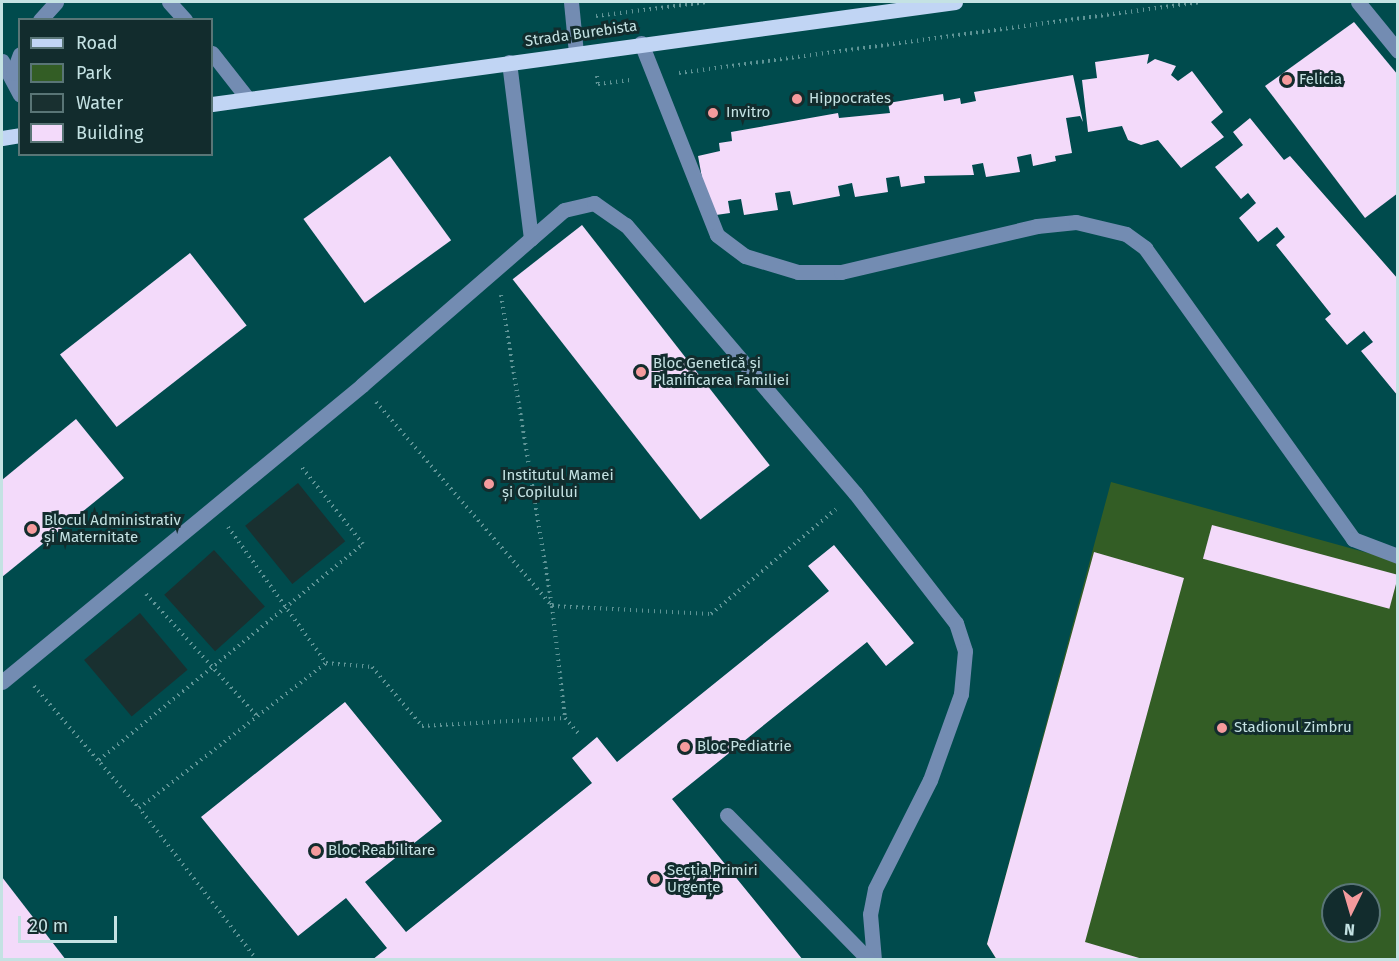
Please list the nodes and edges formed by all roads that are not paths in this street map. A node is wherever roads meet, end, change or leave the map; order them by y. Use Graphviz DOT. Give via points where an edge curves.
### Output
graph roads {
  1 [pos="56,2"];
  2 [pos="169,2"];
  3 [pos="949,2"];
  4 [pos="1358,2"];
  5 [pos="569,4"];
  6 [pos="42,18"];
  7 [pos="183,18"];
  8 [pos="641,44"];
  9 [pos="1398,51"];
  10 [pos="576,53"];
  11 [pos="213,54"];
  12 [pos="18,59"];
  13 [pos="2,61"];
  14 [pos="509,62"];
  15 [pos="13,73"];
  16 [pos="18,89"];
  17 [pos="248,99"];
  18 [pos="213,104"];
  19 [pos="18,135"];
  20 [pos="2,138"];
  21 [pos="531,239"];
  22 [pos="1398,556"];
  23 [pos="2,682"];
  24 [pos="727,815"];
  25 [pos="869,960"];
  26 [pos="874,960"];
  1 -- 6 [label="lane"];
  2 -- 7 [label="lane"];
  3 -- 8 [label="main road, Strada Burebista"];
  4 -- 9 [label="lane"];
  5 -- 10 [label="lane"];
  8 -- 10 [label="main road, Strada Burebista"];
  8 -- 22 [label="lane" via="717,235 745,256 798,272 842,273 1037,226 1076,222 1126,234 1145,248 1353,539"];
  10 -- 14 [label="main road, Strada Burebista"];
  11 -- 17 [label="lane"];
  12 -- 15 [label="lane"];
  13 -- 15 [label="lane"];
  14 -- 17 [label="main road, Strada Burebista"];
  14 -- 21 [label="lane"];
  15 -- 16 [label="lane"];
  17 -- 18 [label="main road, Strada Burebista"];
  19 -- 20 [label="main road"];
  21 -- 23 [label="lane" via="287,448 128,574"];
  21 -- 26 [label="lane" via="564,210 581,203 612,213 855,493 956,623 966,671 951,732 875,889 870,914"];
  24 -- 25 [label="lane"];
}
